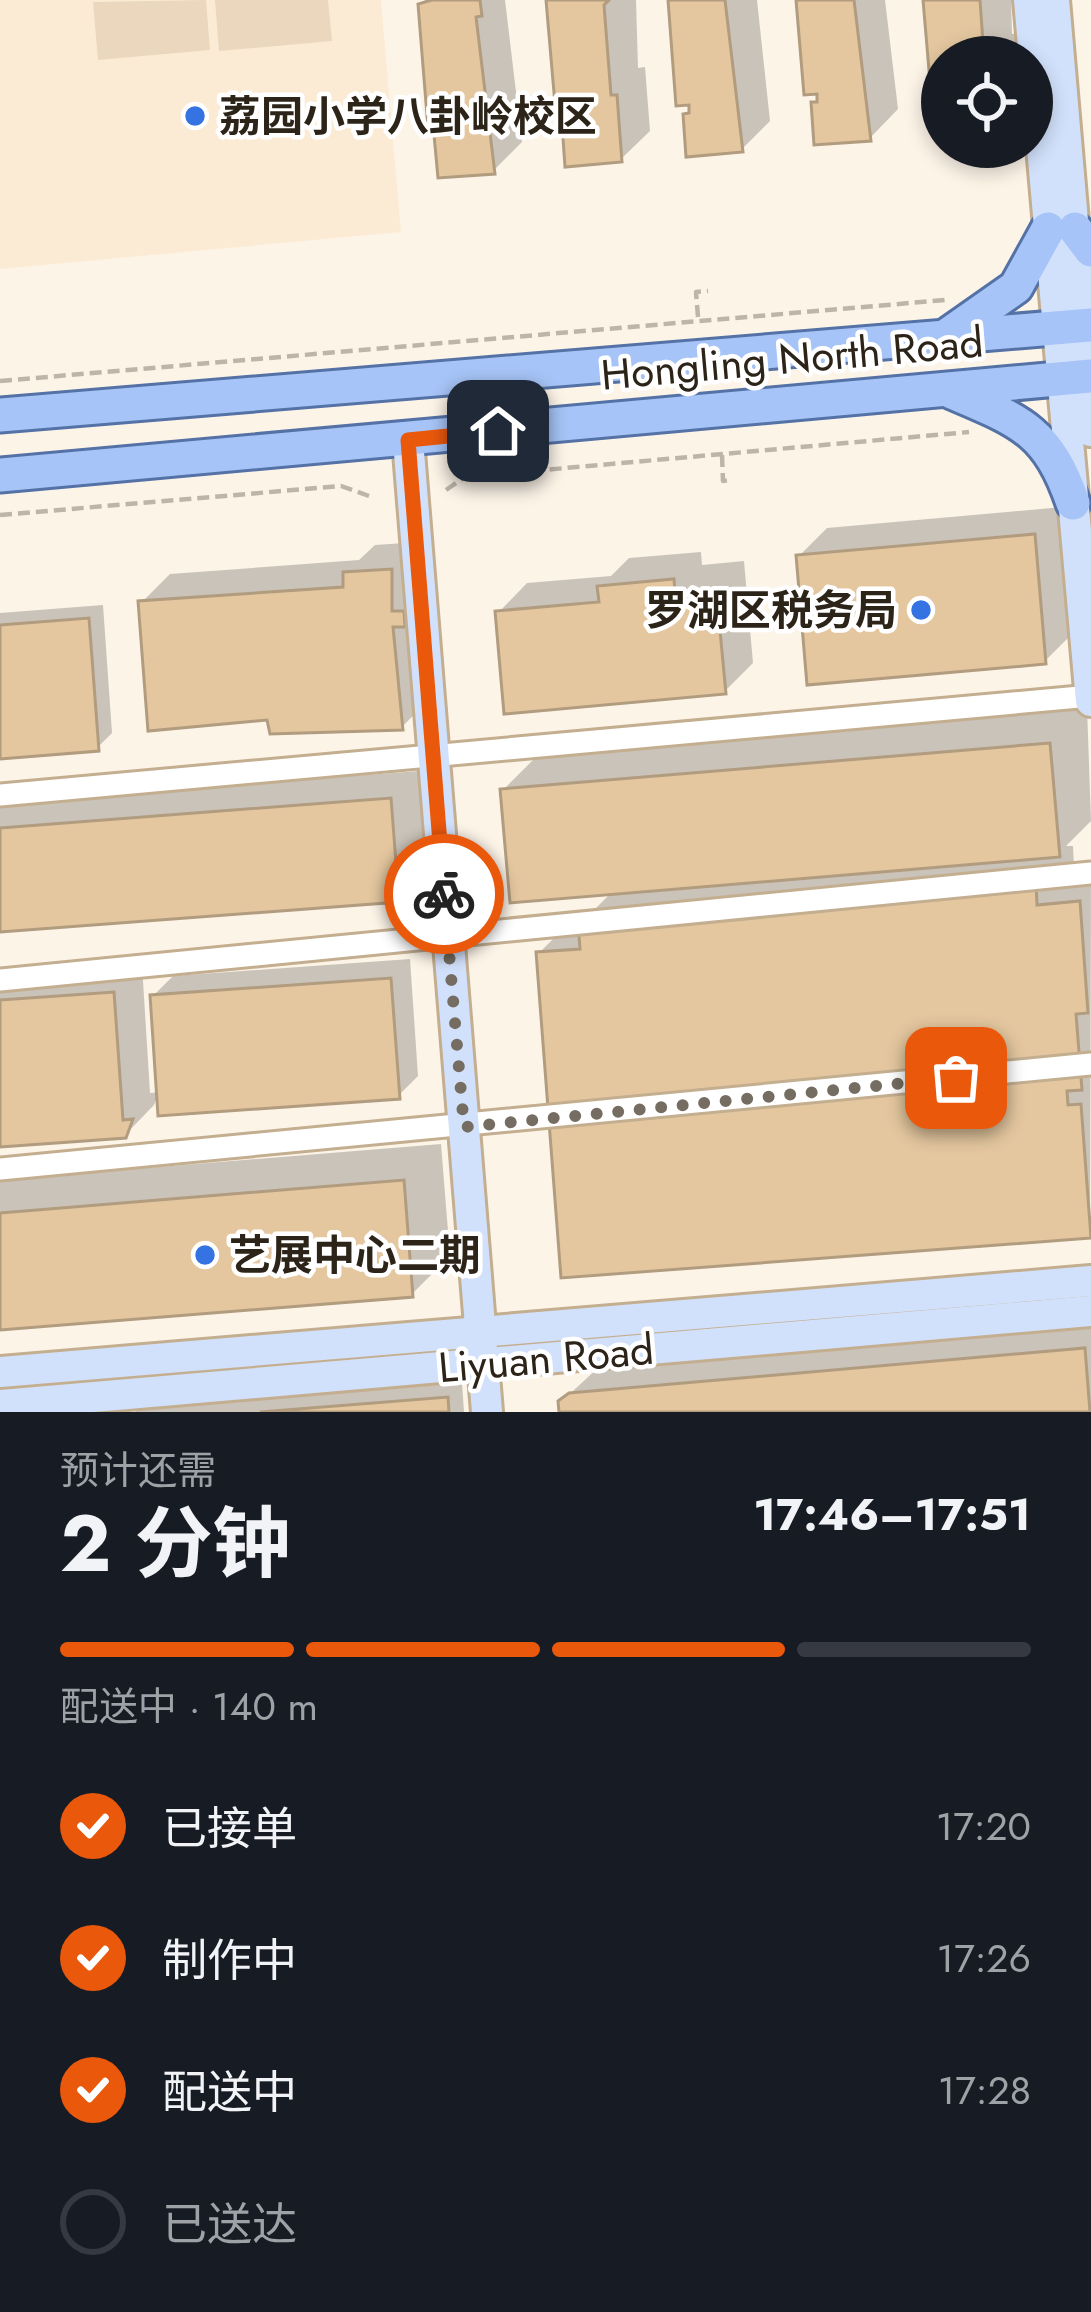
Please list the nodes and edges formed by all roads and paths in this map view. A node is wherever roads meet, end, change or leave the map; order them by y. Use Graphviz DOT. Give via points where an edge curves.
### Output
graph roads {
  1 [pos="1029,0"];
  2 [pos="1054,0"];
  3 [pos="1071,236"];
  4 [pos="708,291"];
  5 [pos="945,300"];
  6 [pos="698,319"];
  7 [pos="1076,326"];
  8 [pos="947,335"];
  9 [pos="1079,377"];
  10 [pos="0,380"];
  11 [pos="945,389"];
  12 [pos="0,416"];
  13 [pos="1091,431"];
  14 [pos="987,433"];
  15 [pos="408,440"];
  16 [pos="722,454"];
  17 [pos="0,475"];
  18 [pos="729,480"];
  19 [pos="446,490"];
  20 [pos="369,496"];
  21 [pos="1073,503"];
  22 [pos="0,515"];
  23 [pos="1091,698"];
  24 [pos="434,758"];
  25 [pos="0,795"];
  26 [pos="1091,873"];
  27 [pos="448,938"];
  28 [pos="0,980"];
  29 [pos="1091,1064"];
  30 [pos="464,1127"];
  31 [pos="0,1169"];
  32 [pos="1091,1281"];
  33 [pos="1091,1311"];
  34 [pos="481,1330"];
  35 [pos="484,1364"];
  36 [pos="0,1372"];
  37 [pos="0,1405"];
  38 [pos="488,1412"];
  1 -- 3 [label="street"];
  2 -- 3 [label="street"];
  3 -- 7 [label="street"];
  3 -- 8 [label="main road"];
  4 -- 6 [label="path" via="696,292"];
  5 -- 6 [label="path"];
  6 -- 10 [label="path"];
  7 -- 8 [label="main road, Hongling North Road"];
  7 -- 9 [label="street"];
  8 -- 12 [label="main road, Hongling North Road"];
  9 -- 11 [label="main road, Hongling North Road"];
  9 -- 13 [label="street"];
  9 -- 21 [label="street"];
  11 -- 15 [label="main road, Hongling North Road"];
  11 -- 21 [label="main road" via="1038,436 1059,462"];
  14 -- 16 [label="path"];
  15 -- 17 [label="main road, Hongling North Road"];
  15 -- 24 [label="street"];
  16 -- 18 [label="path" via="723,481"];
  16 -- 19 [label="path" via="465,477"];
  20 -- 22 [label="path" via="341,486"];
  21 -- 23 [label="street"];
  23 -- 24 [label="street"];
  24 -- 25 [label="street"];
  24 -- 27 [label="street"];
  26 -- 27 [label="street"];
  27 -- 28 [label="street"];
  27 -- 30 [label="street"];
  29 -- 30 [label="street"];
  30 -- 31 [label="street"];
  30 -- 34 [label="street"];
  32 -- 34 [label="street, Liyuan Road"];
  33 -- 35 [label="street, Liyuan Road"];
  34 -- 35 [label="street"];
  34 -- 36 [label="street, Liyuan Road"];
  35 -- 37 [label="street, Liyuan Road"];
  35 -- 38 [label="street"];
}
